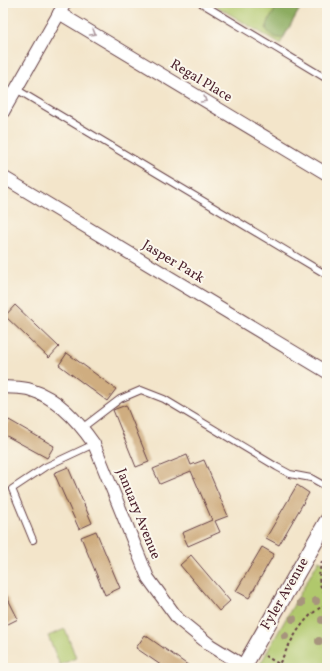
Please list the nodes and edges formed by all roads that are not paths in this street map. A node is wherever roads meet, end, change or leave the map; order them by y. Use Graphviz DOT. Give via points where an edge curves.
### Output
graph roads {
  1 [pos="201,3"];
  2 [pos="62,8"];
  3 [pos="327,78"];
  4 [pos="16,89"];
  5 [pos="3,112"];
  6 [pos="327,174"];
  7 [pos="3,177"];
  8 [pos="327,275"];
  9 [pos="327,372"];
  10 [pos="3,387"];
  11 [pos="82,428"];
  12 [pos="94,444"];
  13 [pos="327,487"];
  14 [pos="327,521"];
  15 [pos="33,540"];
  16 [pos="243,667"];
  1 -- 3 [label="lane"];
  2 -- 4 [label="street"];
  2 -- 6 [label="street, Regal Place, one-way"];
  4 -- 5 [label="street"];
  4 -- 8 [label="lane"];
  7 -- 9 [label="street, Jasper Park"];
  10 -- 11 [label="street, January Avenue" via="30,389 45,395"];
  11 -- 12 [label="street, January Avenue"];
  11 -- 13 [label="lane" via="120,399 141,390 164,399 290,474 311,478"];
  12 -- 15 [label="lane" via="45,467 12,489"];
  12 -- 16 [label="street, January Avenue" via="148,578 178,619"];
  14 -- 16 [label="street, Fyler Avenue"];
}
